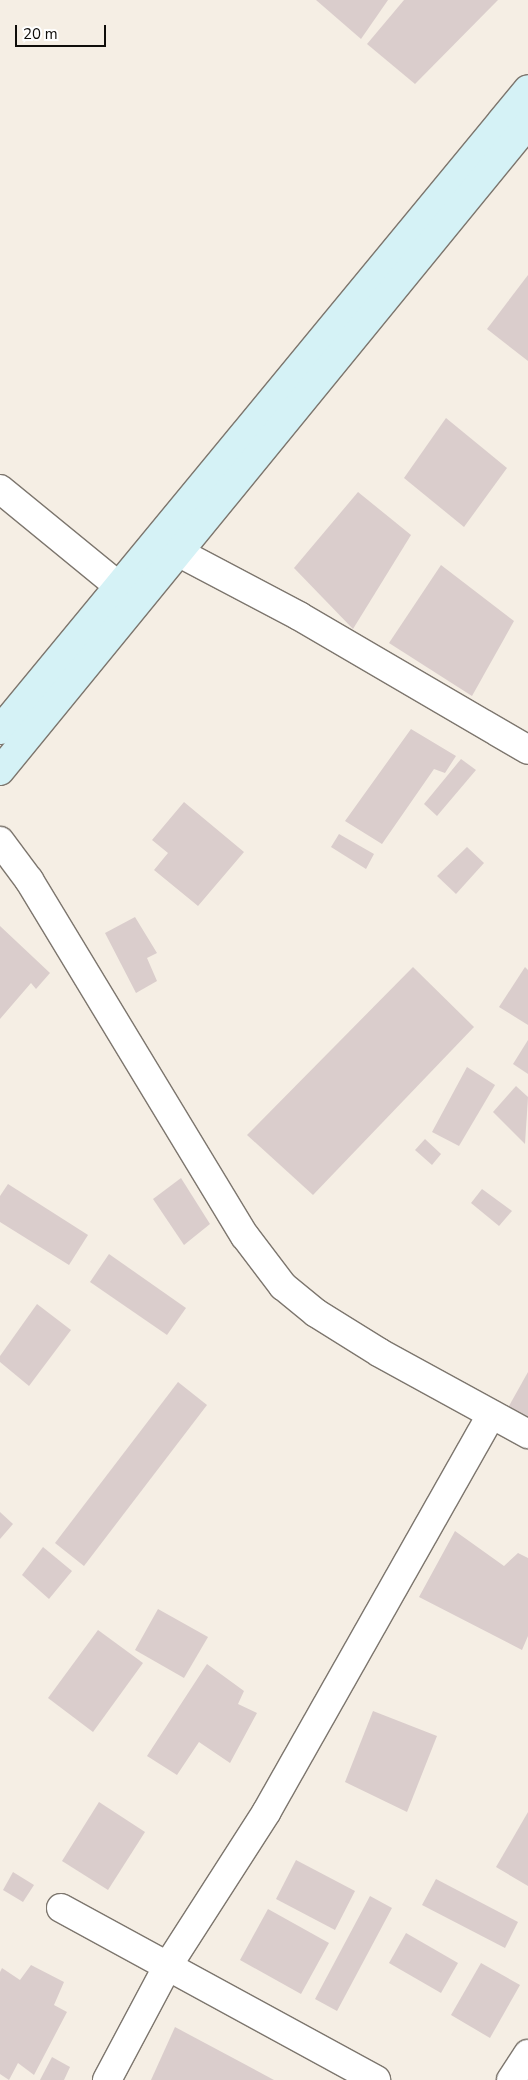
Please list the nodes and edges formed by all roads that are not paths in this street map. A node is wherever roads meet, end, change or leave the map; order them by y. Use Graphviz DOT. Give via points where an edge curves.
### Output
graph roads {
  1 [pos="528,89"];
  2 [pos="528,124"];
  3 [pos="0,489"];
  4 [pos="166,547"];
  5 [pos="127,593"];
  6 [pos="0,730"];
  7 [pos="528,750"];
  8 [pos="0,771"];
  9 [pos="0,842"];
  10 [pos="491,1416"];
  11 [pos="528,1434"];
  12 [pos="61,1908"];
  13 [pos="167,1967"];
  14 [pos="528,2054"];
  15 [pos="108,2080"];
  16 [pos="376,2080"];
  17 [pos="512,2080"];
  1 -- 4 [label="street"];
  2 -- 4 [label="street"];
  3 -- 5 [label="street"];
  4 -- 5 [label="street"];
  4 -- 7 [label="street" via="298,616"];
  5 -- 6 [label="street"];
  5 -- 8 [label="street"];
  9 -- 10 [label="street" via="28,880 245,1236 283,1286 316,1313"];
  10 -- 11 [label="street"];
  10 -- 13 [label="street" via="267,1811"];
  12 -- 13 [label="street"];
  13 -- 15 [label="street"];
  13 -- 16 [label="street"];
  14 -- 17 [label="street"];
}
